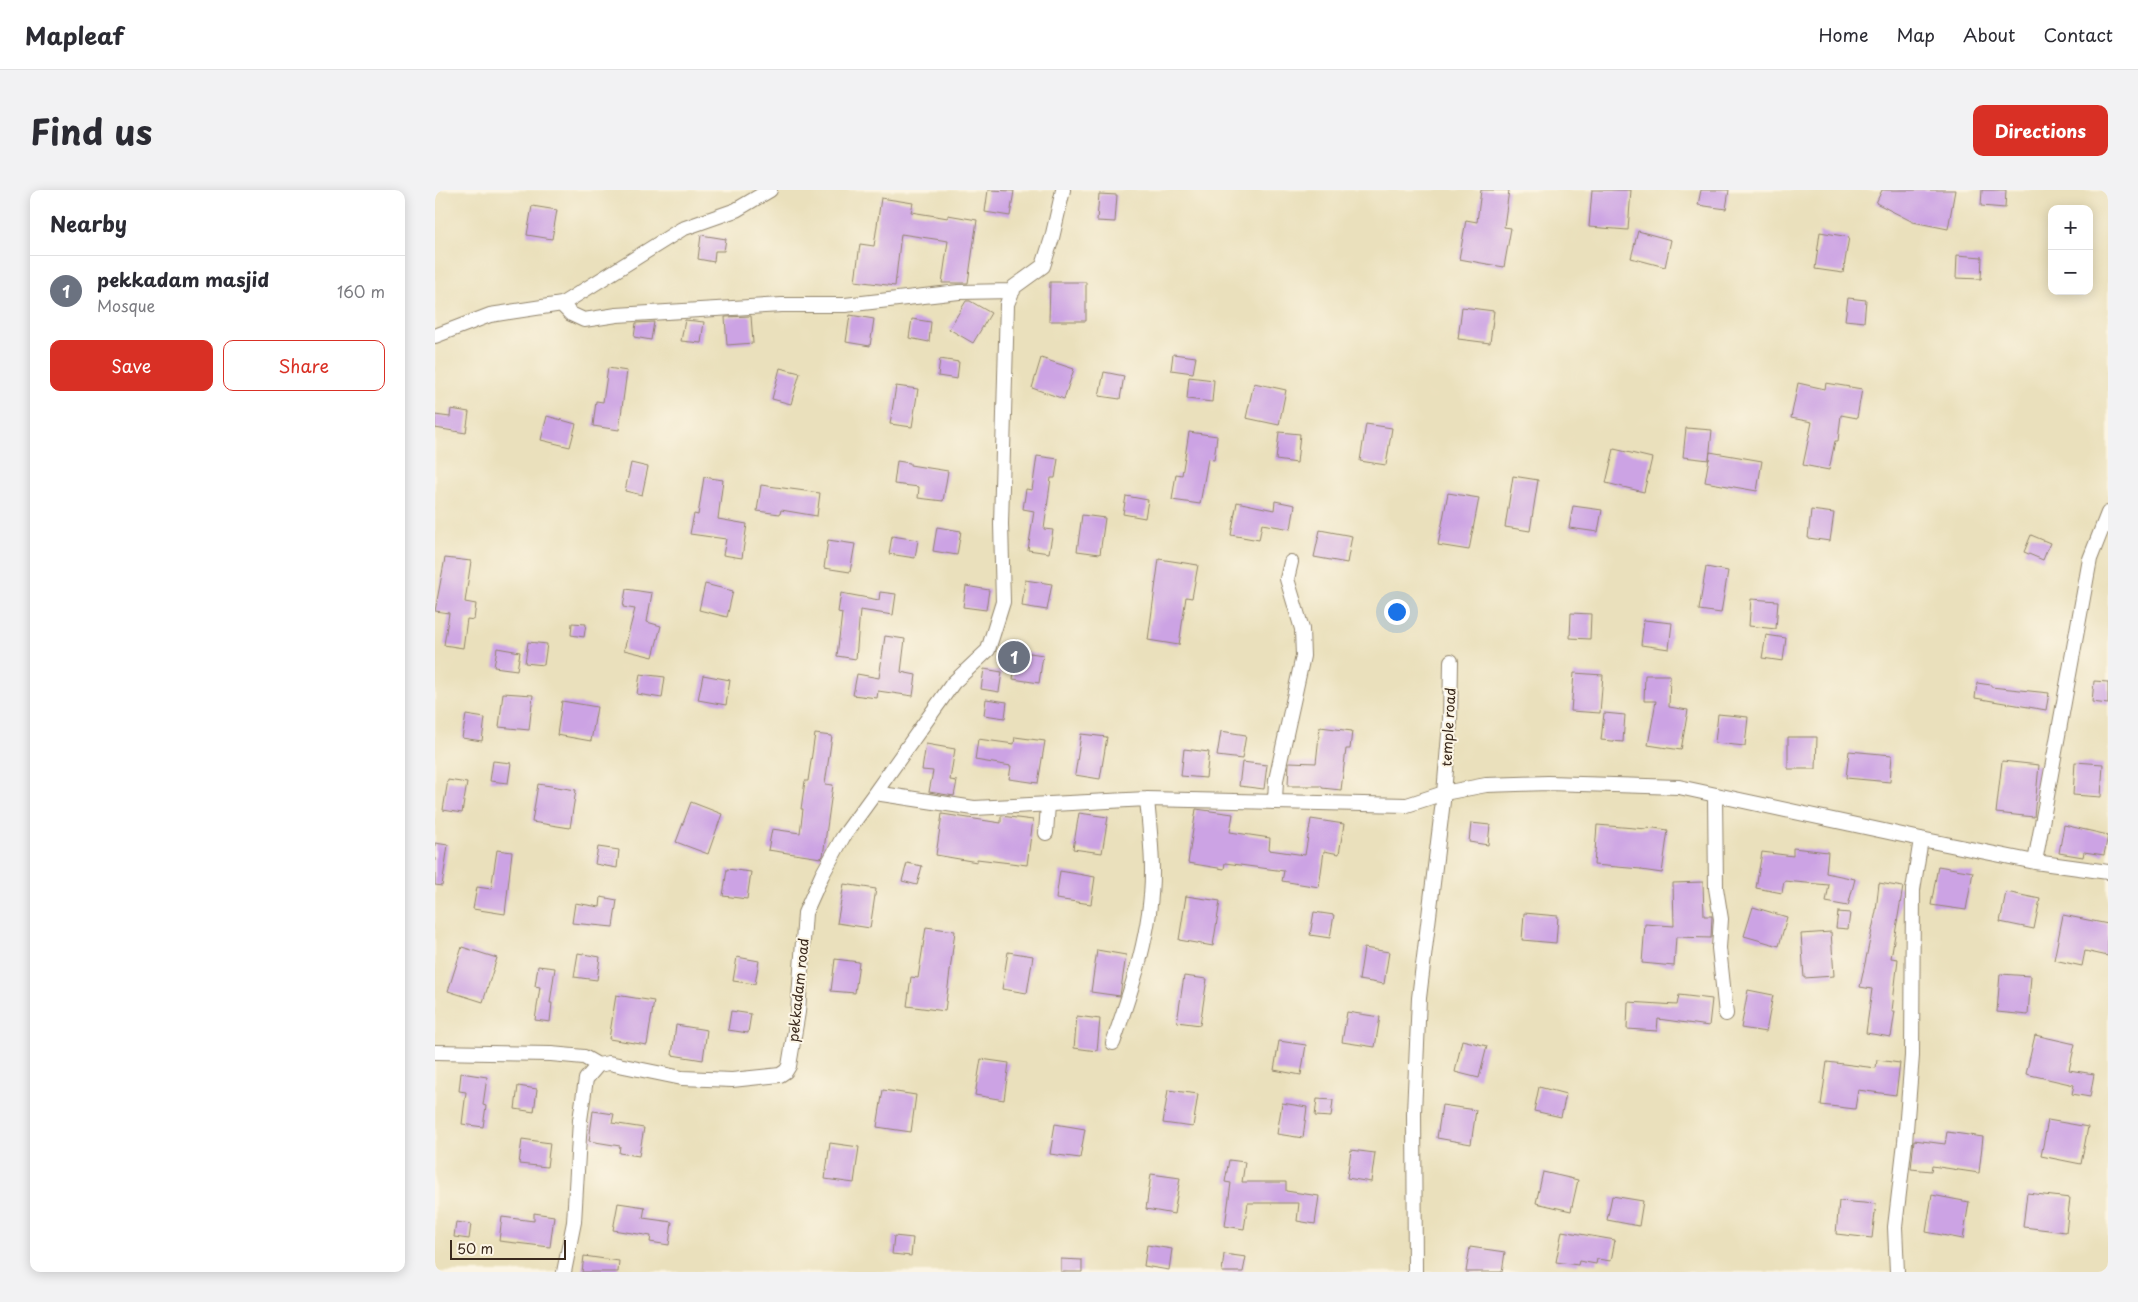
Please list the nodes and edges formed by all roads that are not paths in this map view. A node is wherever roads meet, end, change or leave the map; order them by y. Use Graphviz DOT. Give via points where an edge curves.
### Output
graph roads {
  1 [pos="769,190"];
  2 [pos="1063,190"];
  3 [pos="1013,291"];
  4 [pos="561,304"];
  5 [pos="435,336"];
  6 [pos="2108,513"];
  7 [pos="1291,562"];
  8 [pos="1451,661"];
  9 [pos="875,793"];
  10 [pos="1444,793"];
  11 [pos="1715,795"];
  12 [pos="1147,799"];
  13 [pos="1275,801"];
  14 [pos="1048,805"];
  15 [pos="1045,833"];
  16 [pos="1921,839"];
  17 [pos="2035,862"];
  18 [pos="2108,872"];
  19 [pos="1726,1014"];
  20 [pos="1113,1043"];
  21 [pos="435,1052"];
  22 [pos="598,1065"];
  23 [pos="564,1272"];
  24 [pos="1415,1272"];
  25 [pos="1897,1272"];
  1 -- 4 [label="street" via="736,210 682,229"];
  2 -- 3 [label="street" via="1053,238 1043,266"];
  3 -- 4 [label="street" via="959,292 845,305 782,305 617,315 585,320 571,314"];
  3 -- 9 [label="street" via="1005,317 1001,524 1003,602 988,650 953,682"];
  4 -- 5 [label="street" via="489,315"];
  6 -- 17 [label="street" via="2089,559"];
  7 -- 13 [label="street" via="1287,579 1301,629 1303,656 1276,780"];
  8 -- 10 [label="street, temple road"];
  9 -- 14 [label="street" via="974,808"];
  9 -- 22 [label="street, pekkadam road" via="843,837 805,913 798,1012 786,1071 780,1075 732,1080 682,1078 609,1063"];
  10 -- 11 [label="street" via="1486,785 1548,784 1679,787"];
  10 -- 13 [label="street" via="1407,805"];
  10 -- 24 [label="street, temple road" via="1419,998 1414,1113"];
  11 -- 16 [label="street"];
  11 -- 19 [label="street" via="1716,888 1721,920 1719,948"];
  12 -- 13 [label="street"];
  12 -- 14 [label="street"];
  12 -- 20 [label="street" via="1152,873 1145,935"];
  14 -- 15 [label="street"];
  16 -- 17 [label="street"];
  16 -- 25 [label="street" via="1913,898 1912,1056 1895,1227"];
  17 -- 18 [label="street"];
  21 -- 22 [label="street" via="559,1055 583,1057"];
  22 -- 23 [label="street" via="586,1079 580,1120 574,1222"];
}
